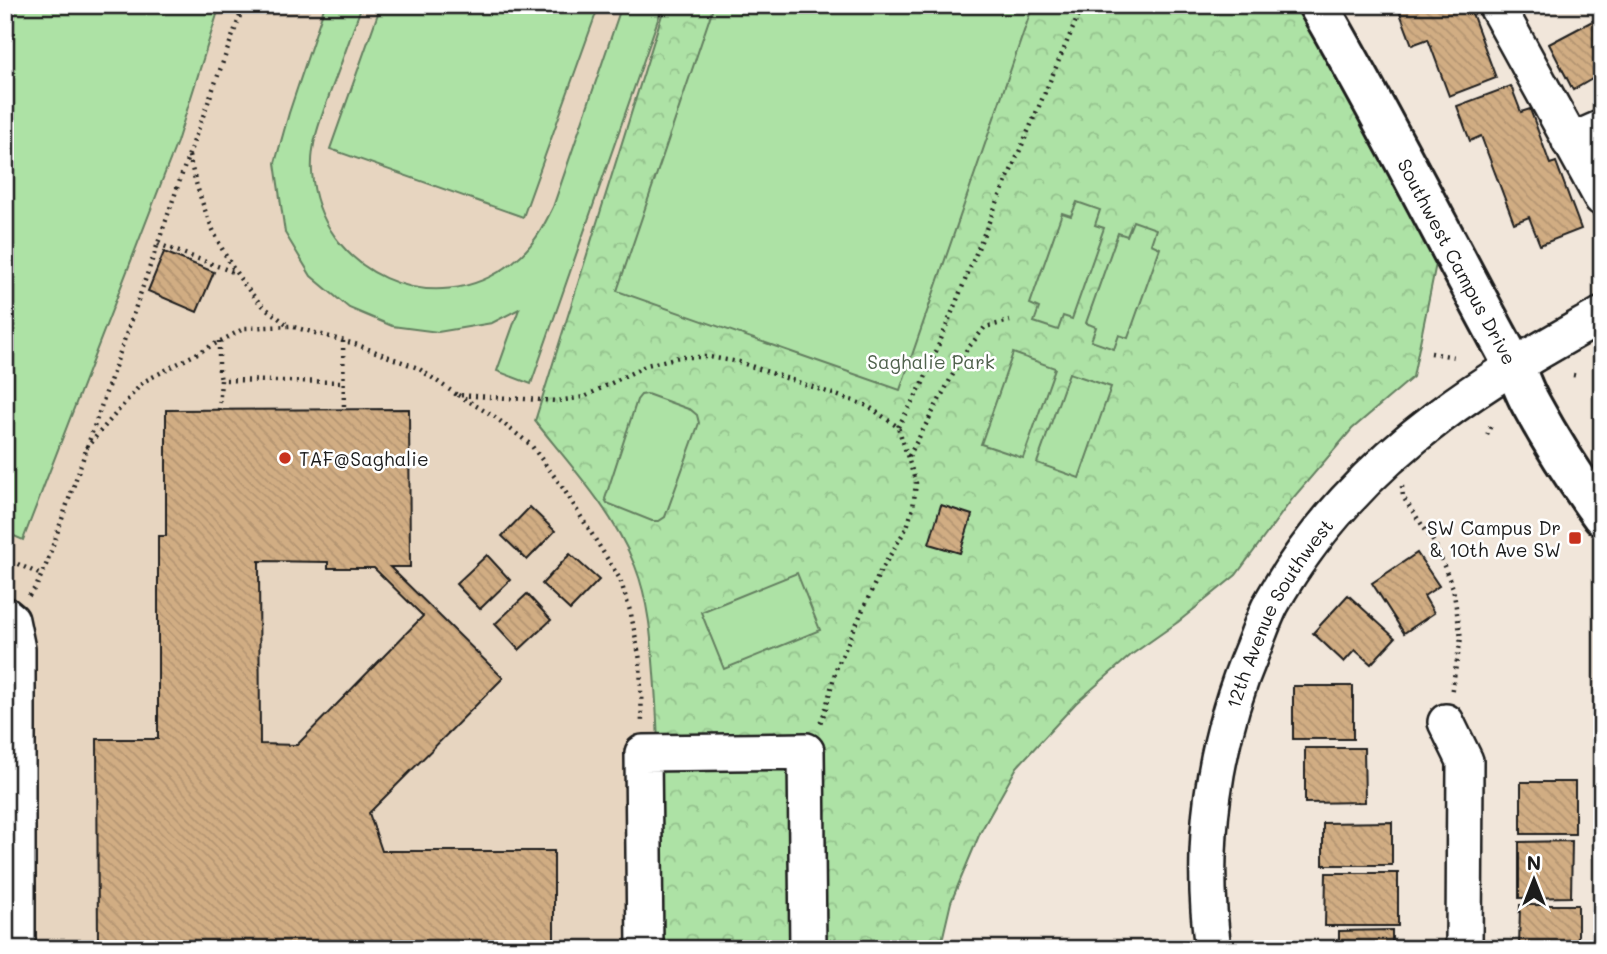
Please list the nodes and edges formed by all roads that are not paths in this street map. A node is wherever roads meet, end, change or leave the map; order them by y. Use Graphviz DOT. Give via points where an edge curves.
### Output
graph roads {
  1 [pos="1318,5"];
  2 [pos="1496,5"];
  3 [pos="1602,128"];
  4 [pos="1570,142"];
  5 [pos="1602,198"];
  6 [pos="1602,315"];
  7 [pos="1513,365"];
  8 [pos="1602,516"];
  9 [pos="8,617"];
  10 [pos="1447,722"];
  11 [pos="15,949"];
  12 [pos="645,949"];
  13 [pos="808,949"];
  14 [pos="1213,949"];
  15 [pos="1464,949"];
  1 -- 7 [label="main road, Southwest Campus Drive"];
  2 -- 4 [label="street"];
  3 -- 4 [label="street"];
  4 -- 5 [label="street"];
  6 -- 7 [label="street, 12th Avenue Southwest"];
  7 -- 8 [label="main road, Southwest Campus Drive" via="1555,449"];
  7 -- 14 [label="street, 12th Avenue Southwest" via="1437,418 1373,473 1316,535 1270,605 1241,675 1213,787 1209,917"];
  9 -- 11 [label="street" via="17,649"];
  10 -- 15 [label="street" via="1465,761"];
  12 -- 13 [label="street" via="643,752 806,751"];
}
